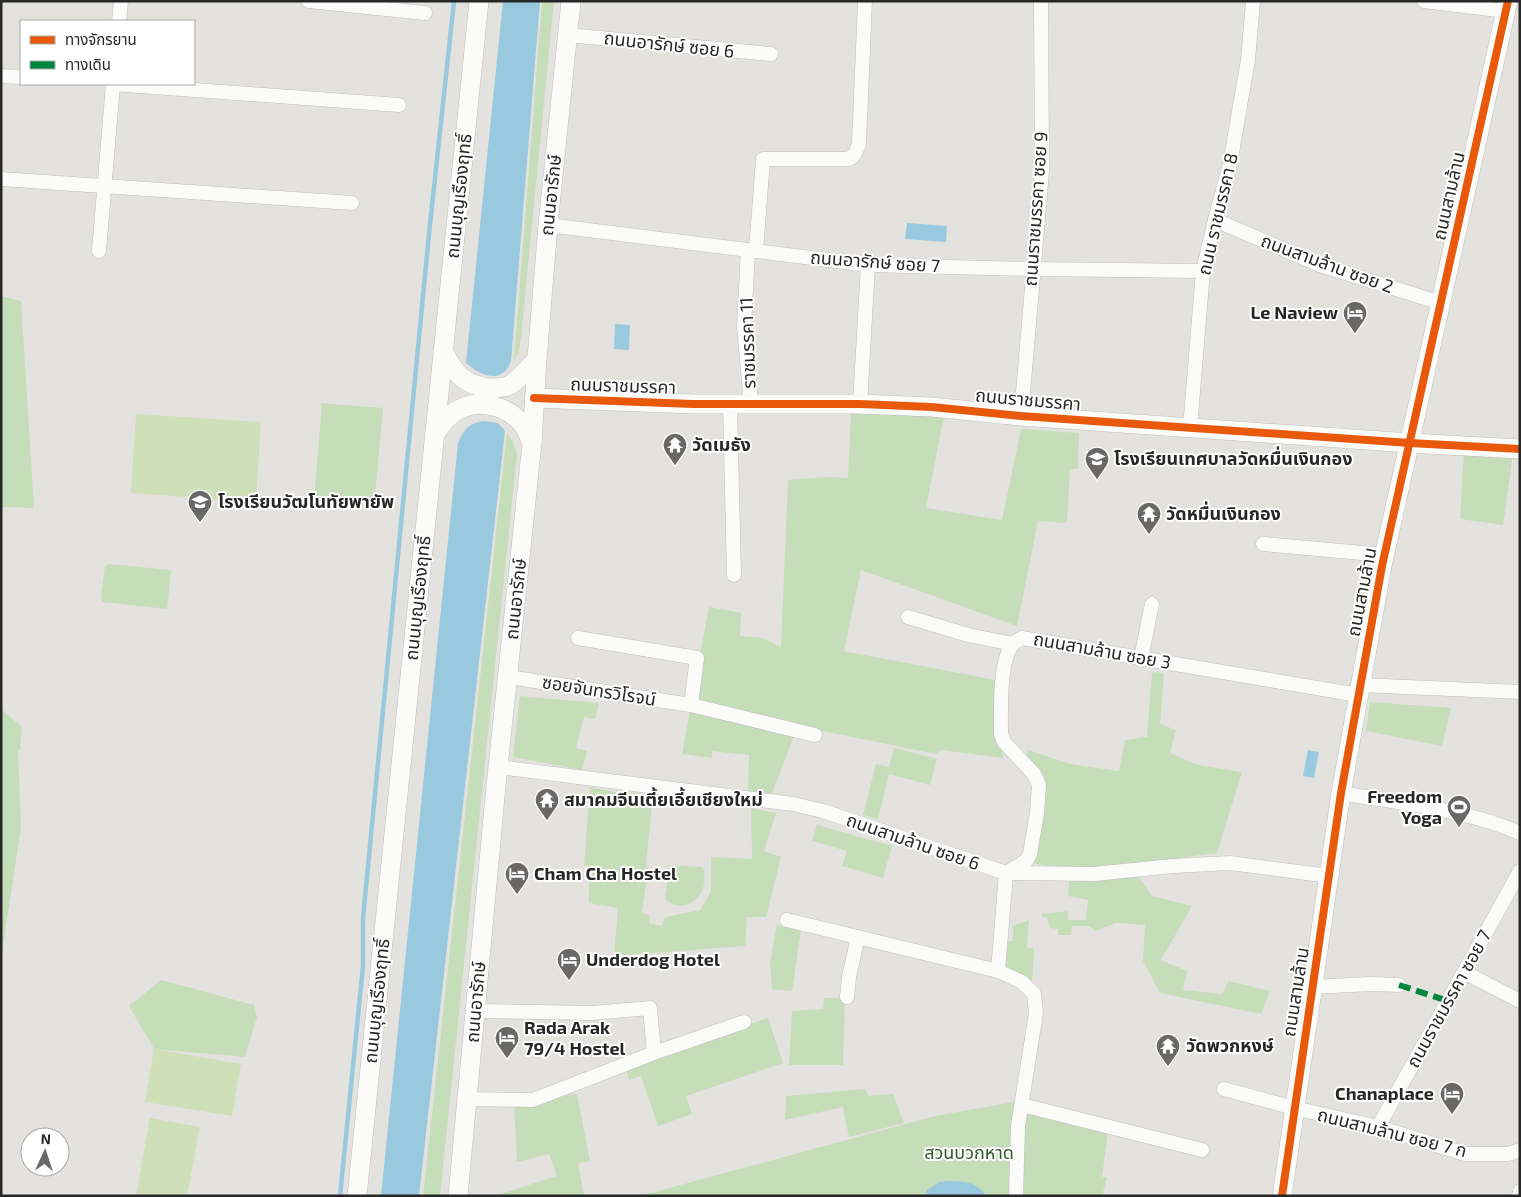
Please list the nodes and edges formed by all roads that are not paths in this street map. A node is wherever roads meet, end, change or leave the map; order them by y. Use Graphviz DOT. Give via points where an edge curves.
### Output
graph roads {
  1 [pos="121,1"];
  2 [pos="309,1"];
  3 [pos="479,1"];
  4 [pos="571,1"];
  5 [pos="865,1"];
  6 [pos="1041,1"];
  7 [pos="1254,1"];
  8 [pos="1424,1"];
  9 [pos="1507,6"];
  10 [pos="424,13"];
  11 [pos="119,20"];
  12 [pos="567,35"];
  13 [pos="771,54"];
  14 [pos="1,76"];
  15 [pos="20,77"];
  16 [pos="113,85"];
  17 [pos="127,85"];
  18 [pos="398,105"];
  19 [pos="1,179"];
  20 [pos="105,186"];
  21 [pos="352,203"];
  22 [pos="1215,220"];
  23 [pos="548,225"];
  24 [pos="99,251"];
  25 [pos="752,251"];
  26 [pos="868,265"];
  27 [pos="1032,269"];
  28 [pos="1203,271"];
  29 [pos="1441,303"];
  30 [pos="443,351"];
  31 [pos="536,359"];
  32 [pos="534,398"];
  33 [pos="751,404"];
  34 [pos="860,404"];
  35 [pos="730,405"];
  36 [pos="1021,416"];
  37 [pos="1190,428"];
  38 [pos="435,434"];
  39 [pos="532,443"];
  40 [pos="1410,443"];
  41 [pos="1520,449"];
  42 [pos="1263,544"];
  43 [pos="1384,555"];
  44 [pos="734,575"];
  45 [pos="1152,604"];
  46 [pos="908,616"];
  47 [pos="578,638"];
  48 [pos="1013,644"];
  49 [pos="1141,658"];
  50 [pos="508,677"];
  51 [pos="1359,690"];
  52 [pos="1520,692"];
  53 [pos="691,705"];
  54 [pos="815,735"];
  55 [pos="498,767"];
  56 [pos="1341,794"];
  57 [pos="1520,834"];
  58 [pos="1520,871"];
  59 [pos="1006,873"];
  60 [pos="1329,876"];
  61 [pos="788,920"];
  62 [pos="858,937"];
  63 [pos="998,971"];
  64 [pos="1464,972"];
  65 [pos="1399,985"];
  66 [pos="1312,987"];
  67 [pos="847,997"];
  68 [pos="1520,1002"];
  69 [pos="475,1011"];
  70 [pos="744,1022"];
  71 [pos="654,1053"];
  72 [pos="1224,1089"];
  73 [pos="467,1099"];
  74 [pos="1022,1105"];
  75 [pos="1294,1108"];
  76 [pos="1378,1127"];
  77 [pos="1202,1150"];
  78 [pos="1520,1150"];
  79 [pos="1520,1191"];
  80 [pos="357,1196"];
  81 [pos="458,1196"];
  82 [pos="1016,1196"];
  83 [pos="1282,1196"];
  84 [pos="1519,1196"];
  1 -- 11 [label="street"];
  2 -- 10 [label="street"];
  3 -- 30 [label="main road, ถนนบุญเรืองฤทธิ์"];
  4 -- 12 [label="main road, ถนนอารักษ์"];
  5 -- 25 [label="street, ราชมรรคา 11" via="859,144 855,154 849,159 763,159"];
  6 -- 27 [label="street, ถนนราชมรรคา ซอย 9" via="1042,171"];
  7 -- 22 [label="street, ถนน ราชมรรคา 8" via="1248,60 1230,164"];
  8 -- 9 [label="street"];
  9 -- 29 [label="main road, ถนนสามล้าน"];
  12 -- 13 [label="street, ถนนอารักษ์ ซอย 6"];
  12 -- 23 [label="main road, ถนนอารักษ์"];
  14 -- 15 [label="street"];
  16 -- 20 [label="street"];
  17 -- 18 [label="street"];
  19 -- 20 [label="street"];
  20 -- 21 [label="street"];
  20 -- 24 [label="street"];
  22 -- 28 [label="street, ถนน ราชมรรคา 8"];
  22 -- 29 [label="street, ถนนสามล้าน ซอย 2" via="1320,265"];
  23 -- 25 [label="street, ถนนอารักษ์ ซอย 7"];
  23 -- 31 [label="main road, ถนนอารักษ์"];
  25 -- 26 [label="street, ถนนอารักษ์ ซอย 7"];
  25 -- 33 [label="street, ราชมรรคา 11" via="744,326"];
  26 -- 27 [label="street, ถนนอารักษ์ ซอย 7"];
  26 -- 34 [label="street"];
  27 -- 28 [label="street, ถนนอารักษ์ ซอย 7"];
  27 -- 36 [label="street, ถนนราชมรรคา ซอย 9"];
  28 -- 37 [label="street, ถนน ราชมรรคา 8"];
  29 -- 40 [label="main road, ถนนสามล้าน"];
  30 -- 31 [label="main road" via="462,378 477,387 510,385"];
  30 -- 38 [label="main road, ถนนบุญเรืองฤทธิ์"];
  31 -- 32 [label="main road, ถนนอารักษ์"];
  32 -- 35 [label="main road, ถนนราชมรรคา"];
  32 -- 39 [label="main road, ถนนอารักษ์"];
  33 -- 34 [label="main road, ถนนราชมรรคา"];
  33 -- 35 [label="main road, ถนนราชมรรคา"];
  34 -- 36 [label="main road, ถนนราชมรรคา"];
  35 -- 44 [label="street"];
  36 -- 37 [label="main road, ถนนราชมรรคา"];
  37 -- 40 [label="main road, ถนนราชมรรคา"];
  38 -- 39 [label="main road" via="446,419 460,409 478,404 495,406 511,413 524,426"];
  38 -- 80 [label="main road, ถนนบุญเรืองฤทธิ์"];
  39 -- 50 [label="main road, ถนนอารักษ์"];
  40 -- 41 [label="main road, ถนนราชมรรคา"];
  40 -- 43 [label="main road, ถนนสามล้าน"];
  42 -- 43 [label="street"];
  43 -- 51 [label="main road, ถนนสามล้าน"];
  45 -- 49 [label="street"];
  46 -- 48 [label="street" via="968,635"];
  47 -- 53 [label="street" via="696,658"];
  48 -- 49 [label="street, ถนนสามล้าน ซอย 3" via="1022,638"];
  48 -- 59 [label="street, ถนนสามล้าน ซอย 3" via="1003,681 1000,734 1034,774 1039,785 1030,854 1026,861"];
  49 -- 51 [label="street, ถนนสามล้าน ซอย 3"];
  50 -- 53 [label="street, ซอยจันทรวิโรจน์"];
  50 -- 55 [label="main road, ถนนอารักษ์"];
  51 -- 52 [label="street, ถนนสามล้าน ซอย 3"];
  51 -- 56 [label="main road, ถนนสามล้าน"];
  53 -- 54 [label="street, ซอยจันทรวิโรจน์"];
  55 -- 59 [label="street, ถนนสามล้าน ซอย 6" via="793,804 823,811"];
  55 -- 69 [label="main road, ถนนอารักษ์"];
  56 -- 57 [label="street" via="1461,815 1500,824"];
  56 -- 60 [label="main road, ถนนสามล้าน"];
  58 -- 64 [label="street, ถนนราชมรรคา ซอย 7"];
  59 -- 60 [label="street, ถนนสามล้าน ซอย 6" via="1094,874 1230,863"];
  59 -- 63 [label="street"];
  60 -- 66 [label="main road, ถนนสามล้าน"];
  61 -- 62 [label="street"];
  62 -- 63 [label="street"];
  62 -- 67 [label="street"];
  63 -- 74 [label="street" via="1022,982 1034,994 1036,1013"];
  64 -- 68 [label="street"];
  64 -- 76 [label="street, ถนนราชมรรคา ซอย 7"];
  65 -- 66 [label="street"];
  66 -- 75 [label="main road, ถนนสามล้าน"];
  69 -- 71 [label="street" via="593,1013 650,1008"];
  69 -- 73 [label="main road, ถนนอารักษ์"];
  70 -- 71 [label="street"];
  71 -- 73 [label="street" via="532,1100"];
  72 -- 75 [label="street, ถนนสามล้าน ซอย 7 ก"];
  73 -- 81 [label="main road, ถนนอารักษ์"];
  74 -- 77 [label="street"];
  74 -- 82 [label="street" via="1018,1126"];
  75 -- 76 [label="street, ถนนสามล้าน ซอย 7 ก"];
  75 -- 83 [label="main road, ถนนสามล้าน"];
  76 -- 78 [label="street, ถนนสามล้าน ซอย 7 ก" via="1465,1154 1509,1154"];
  79 -- 84 [label="street"];
}
